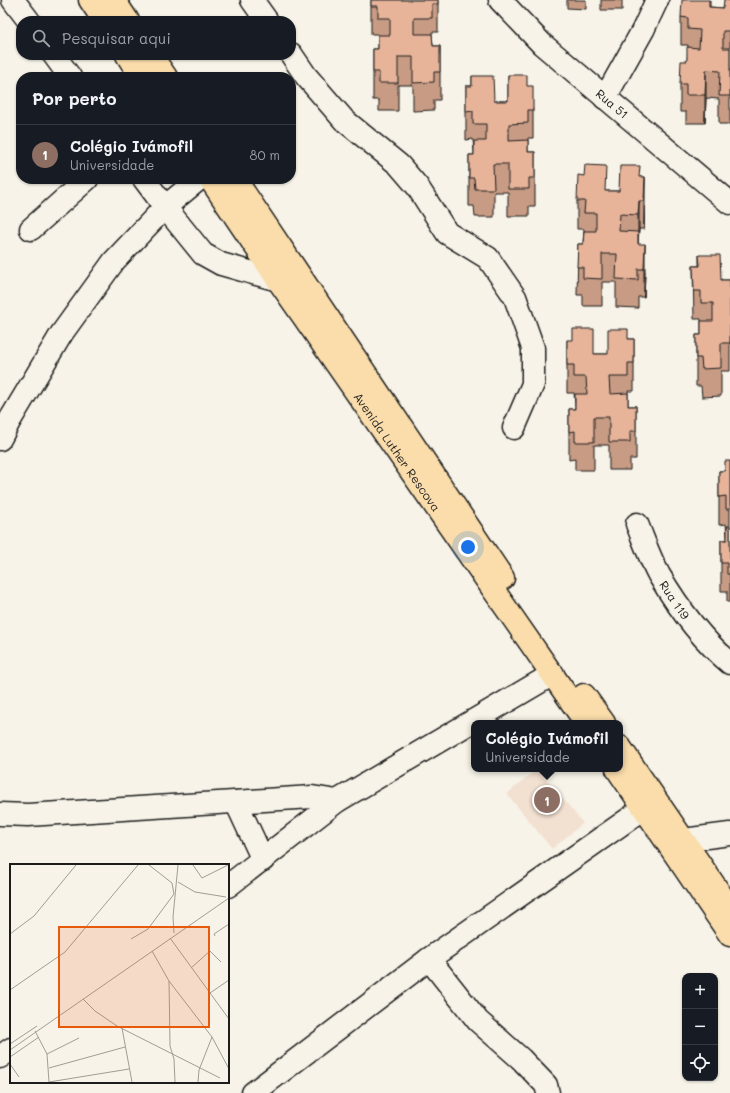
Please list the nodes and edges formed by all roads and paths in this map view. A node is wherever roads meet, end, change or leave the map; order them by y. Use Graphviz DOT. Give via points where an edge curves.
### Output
graph roads {
  1 [pos="13,0"];
  2 [pos="90,0"];
  3 [pos="114,0"];
  4 [pos="252,0"];
  5 [pos="500,0"];
  6 [pos="657,0"];
  7 [pos="25,16"];
  8 [pos="101,16"];
  9 [pos="125,16"];
  10 [pos="263,16"];
  11 [pos="58,60"];
  12 [pos="129,60"];
  13 [pos="154,60"];
  14 [pos="295,60"];
  15 [pos="66,72"];
  16 [pos="138,72"];
  17 [pos="163,72"];
  18 [pos="605,98"];
  19 [pos="81,184"];
  20 [pos="148,184"];
  21 [pos="193,184"];
  22 [pos="213,184"];
  23 [pos="238,184"];
  24 [pos="730,203"];
  25 [pos="165,207"];
  26 [pos="31,229"];
  27 [pos="278,280"];
  28 [pos="514,428"];
  29 [pos="0,439"];
  30 [pos="637,524"];
  31 [pos="730,663"];
  32 [pos="553,674"];
  33 [pos="475,720"];
  34 [pos="584,720"];
  35 [pos="602,720"];
  36 [pos="471,722"];
  37 [pos="623,751"];
  38 [pos="619,772"];
  39 [pos="337,801"];
  40 [pos="236,802"];
  41 [pos="643,809"];
  42 [pos="0,814"];
  43 [pos="730,834"];
  44 [pos="683,840"];
  45 [pos="263,860"];
  46 [pos="229,885"];
  47 [pos="730,908"];
  48 [pos="730,935"];
  49 [pos="429,959"];
  50 [pos="10,1050"];
  51 [pos="0,1058"];
  52 [pos="253,1093"];
  53 [pos="548,1093"];
  1 -- 7 [label="street"];
  2 -- 8 [label="main road"];
  3 -- 9 [label="main road"];
  4 -- 10 [label="street"];
  5 -- 18 [label="street, Rua 51" via="542,44"];
  6 -- 18 [label="street"];
  11 -- 15 [label="street"];
  12 -- 16 [label="main road"];
  13 -- 17 [label="main road"];
  14 -- 28 [label="street" via="344,120 399,165 417,186 447,233 488,258 515,297 533,348 533,384"];
  18 -- 24 [label="street, Rua 51"];
  19 -- 26 [label="street"];
  20 -- 25 [label="street"];
  21 -- 25 [label="street"];
  22 -- 27 [label="main road, Avenida Luther Rescova"];
  23 -- 35 [label="main road, Avenida Luther Rescova" via="519,602"];
  25 -- 27 [label="street" via="203,254 220,264"];
  25 -- 29 [label="street" via="114,261 62,334"];
  27 -- 32 [label="main road, Avenida Luther Rescova"];
  30 -- 31 [label="street, Rua 119" via="658,574 686,616 714,650"];
  32 -- 33 [label="street"];
  32 -- 34 [label="main road, Avenida Luther Rescova"];
  36 -- 39 [label="street"];
  37 -- 44 [label="main road"];
  38 -- 41 [label="main road"];
  39 -- 40 [label="street" via="312,797"];
  39 -- 45 [label="street"];
  40 -- 42 [label="street" via="28,815"];
  40 -- 45 [label="street"];
  41 -- 48 [label="main road"];
  41 -- 49 [label="street"];
  43 -- 44 [label="street"];
  44 -- 47 [label="main road"];
  45 -- 46 [label="street"];
  49 -- 52 [label="street"];
  49 -- 53 [label="street" via="478,1021 521,1059 546,1085"];
  50 -- 51 [label="street"];
}
